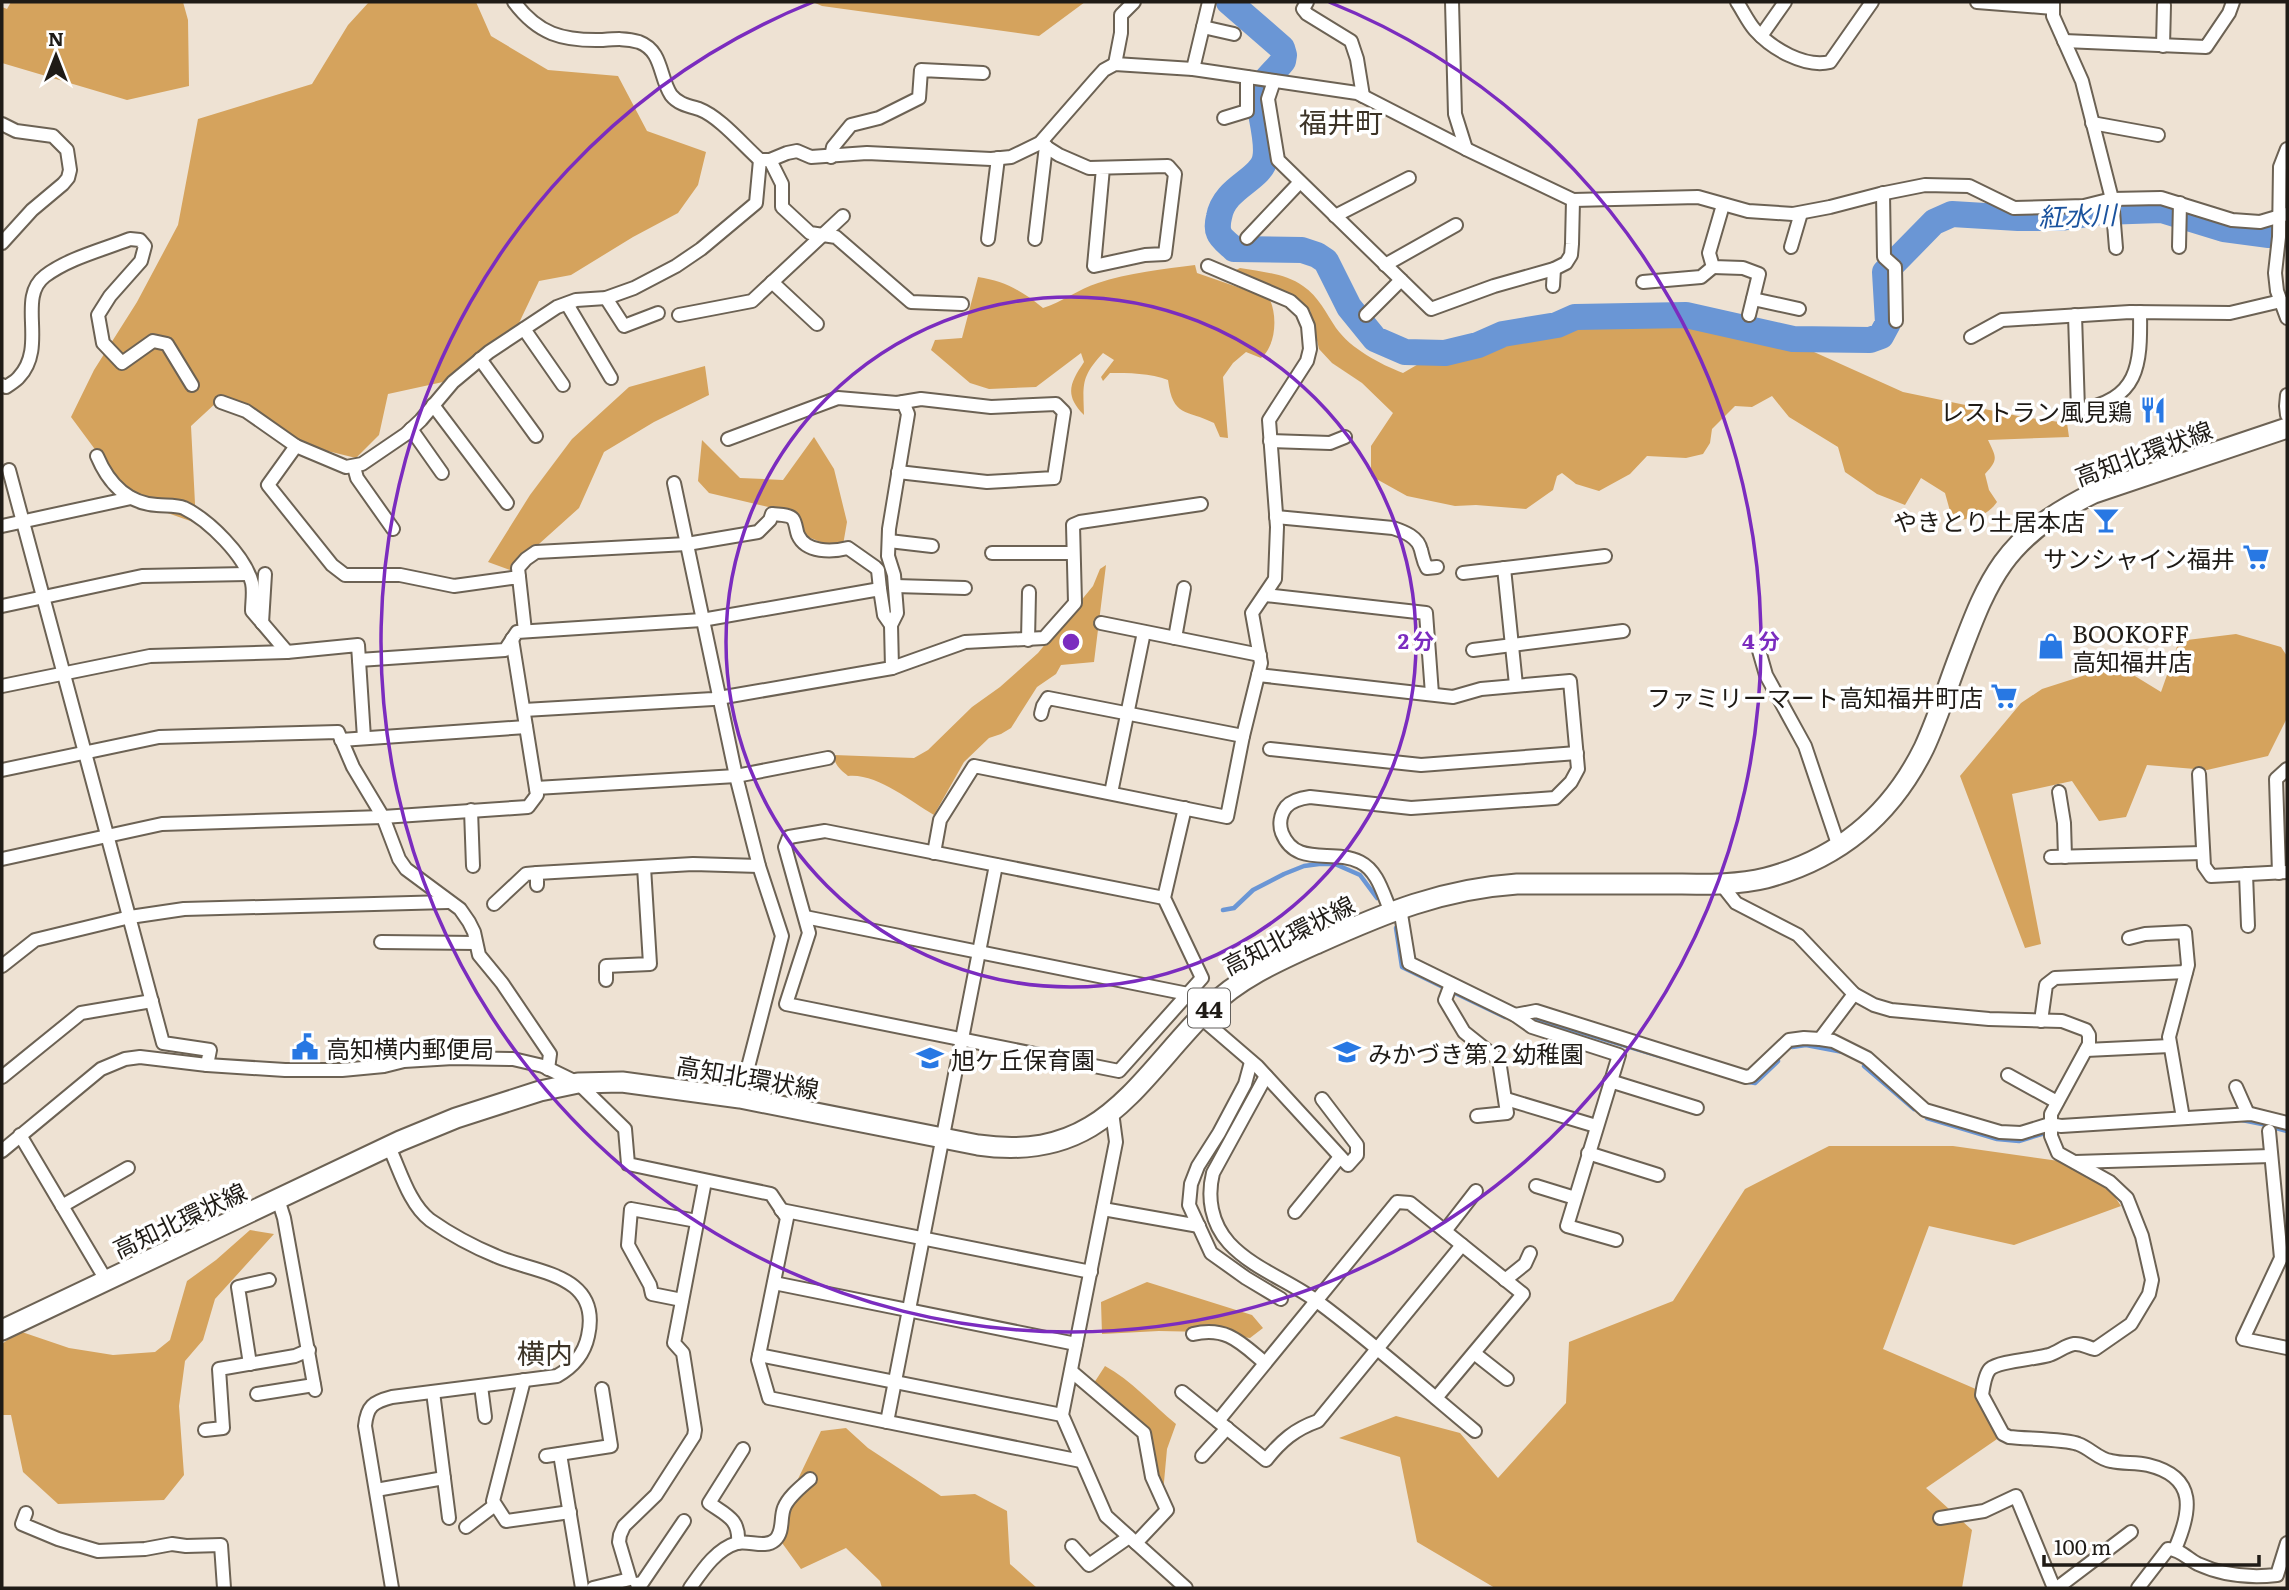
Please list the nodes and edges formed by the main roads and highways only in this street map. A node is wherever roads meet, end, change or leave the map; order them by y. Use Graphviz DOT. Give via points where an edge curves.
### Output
graph roads {
  1 [pos="2287,428"];
  2 [pos="2,1330"];
  1 -- 2 [label="main road, 高知北環状線 / 44" via="2094,493 2064,507 2020,543 1989,585 1925,747 1905,782 1860,832 1797,869 1721,884 1484,886 1395,910 1251,975 1222,995 1112,1112 1076,1136 1024,1148 1001,1149 652,1084 578,1083 541,1091 456,1118 389,1147"];
}
